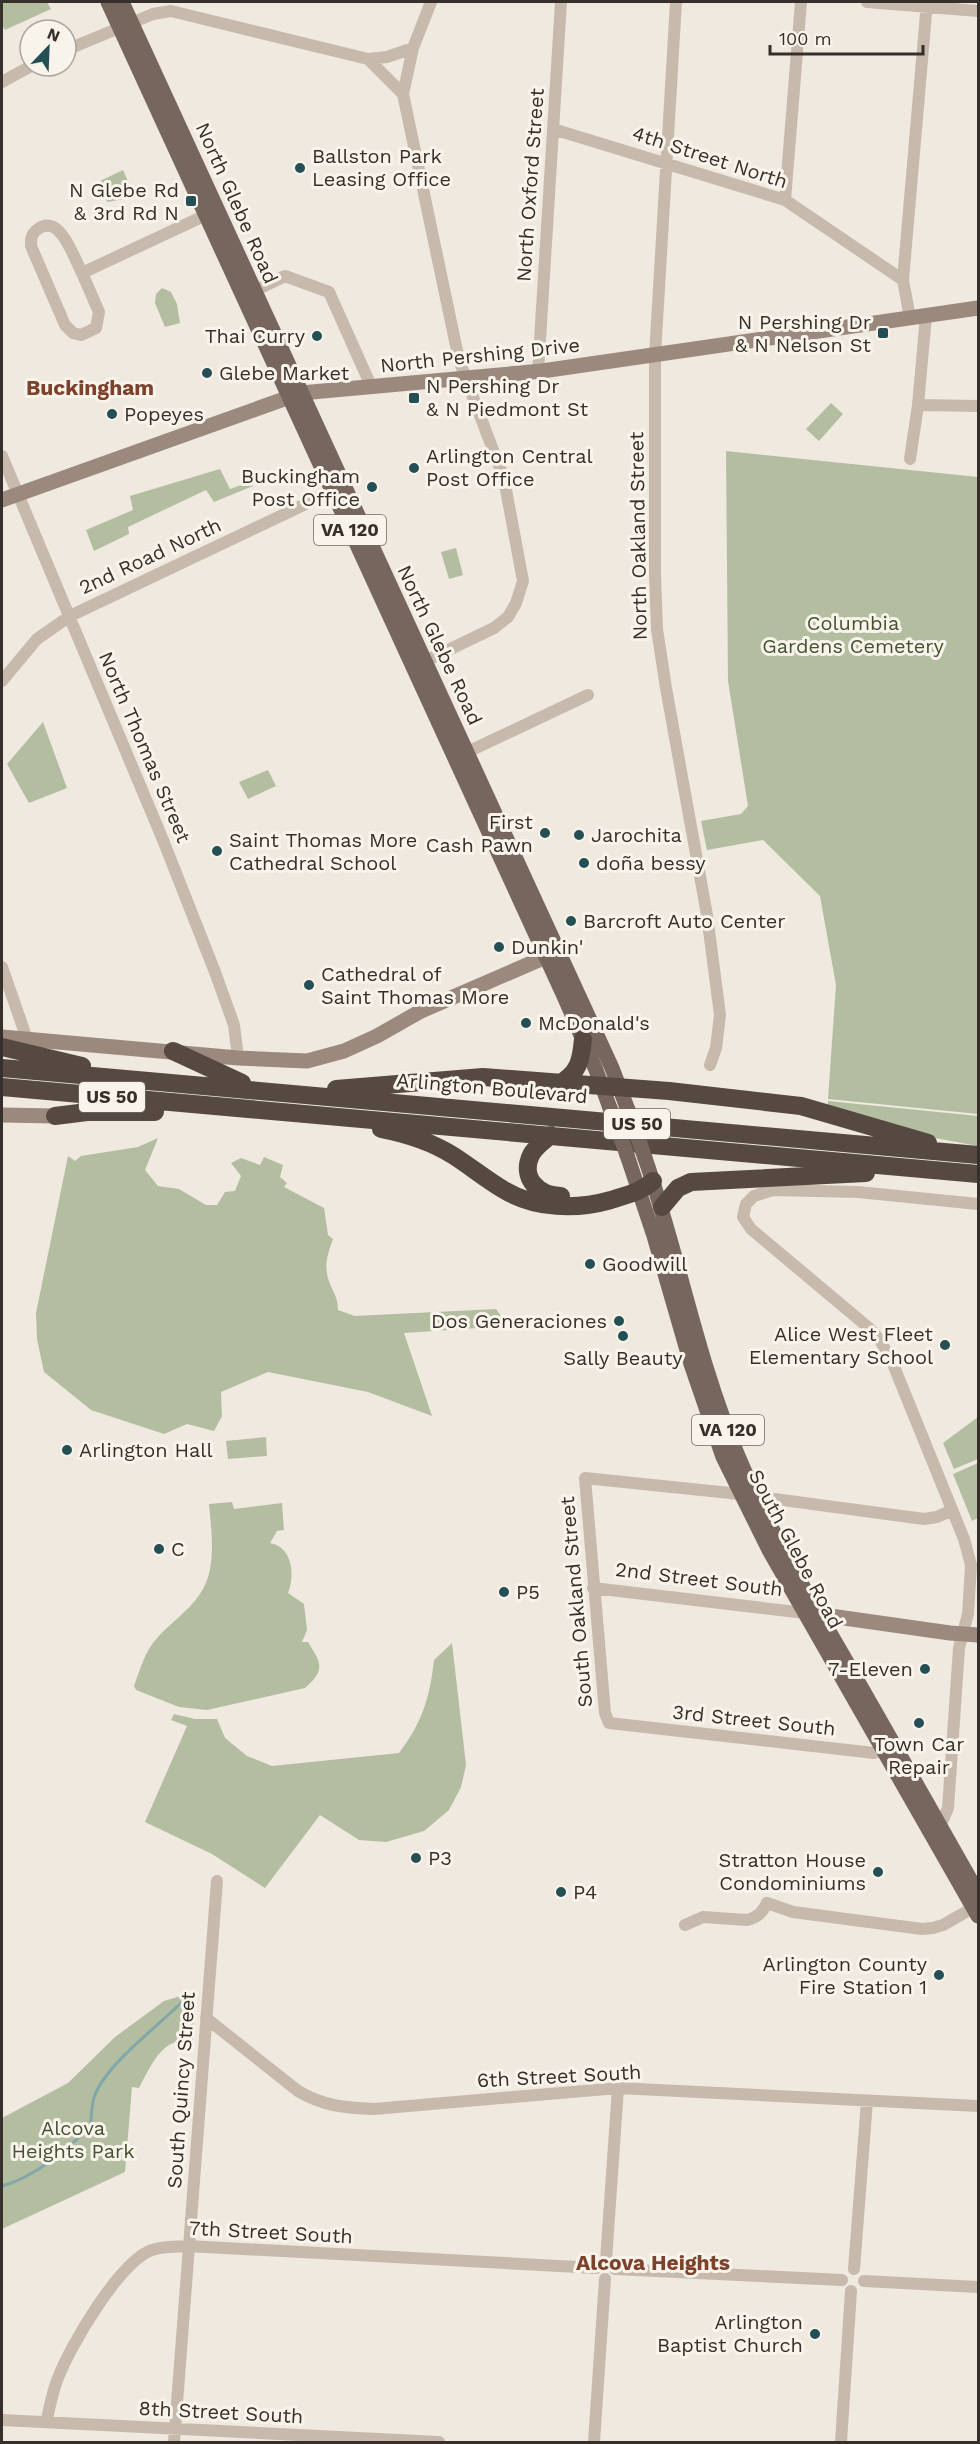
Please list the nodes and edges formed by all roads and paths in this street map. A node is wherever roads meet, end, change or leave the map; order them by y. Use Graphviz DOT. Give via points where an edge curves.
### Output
graph roads {
  1 [pos="108,2"];
  2 [pos="122,2"];
  3 [pos="431,2"];
  4 [pos="561,2"];
  5 [pos="676,2"];
  6 [pos="801,2"];
  7 [pos="867,2"];
  8 [pos="927,4"];
  9 [pos="978,11"];
  10 [pos="126,24"];
  11 [pos="78,45"];
  12 [pos="413,48"];
  13 [pos="368,59"];
  14 [pos="18,73"];
  15 [pos="2,82"];
  16 [pos="403,93"];
  17 [pos="553,129"];
  18 [pos="667,162"];
  19 [pos="785,200"];
  20 [pos="212,212"];
  21 [pos="82,273"];
  22 [pos="903,280"];
  23 [pos="249,293"];
  24 [pos="978,308"];
  25 [pos="926,316"];
  26 [pos="909,318"];
  27 [pos="655,355"];
  28 [pos="538,372"];
  29 [pos="466,379"];
  30 [pos="372,388"];
  31 [pos="295,395"];
  32 [pos="918,405"];
  33 [pos="978,406"];
  34 [pos="2,456"];
  35 [pos="910,459"];
  36 [pos="333,491"];
  37 [pos="19,494"];
  38 [pos="2,500"];
  39 [pos="70,616"];
  40 [pos="419,664"];
  41 [pos="2,681"];
  42 [pos="588,696"];
  43 [pos="460,756"];
  44 [pos="551,954"];
  45 [pos="2,967"];
  46 [pos="2,1037"];
  47 [pos="27,1039"];
  48 [pos="583,1039"];
  49 [pos="2,1047"];
  50 [pos="173,1051"];
  51 [pos="238,1058"];
  52 [pos="710,1065"];
  53 [pos="2,1068"];
  54 [pos="130,1079"];
  55 [pos="559,1084"];
  56 [pos="2,1087"];
  57 [pos="611,1088"];
  58 [pos="255,1089"];
  59 [pos="295,1093"];
  60 [pos="223,1107"];
  61 [pos="610,1108"];
  62 [pos="628,1110"];
  63 [pos="303,1113"];
  64 [pos="2,1115"];
  65 [pos="55,1116"];
  66 [pos="551,1135"];
  67 [pos="974,1155"];
  68 [pos="914,1168"];
  69 [pos="978,1174"];
  70 [pos="643,1185"];
  71 [pos="978,1204"];
  72 [pos="662,1207"];
  73 [pos="671,1268"];
  74 [pos="749,1497"];
  75 [pos="952,1510"];
  76 [pos="593,1588"];
  77 [pos="811,1614"];
  78 [pos="971,1635"];
  79 [pos="609,1723"];
  80 [pos="890,1749"];
  81 [pos="940,1826"];
  82 [pos="217,1881"];
  83 [pos="977,1906"];
  84 [pos="685,1925"];
  85 [pos="206,2018"];
  86 [pos="618,2088"];
  87 [pos="867,2101"];
  88 [pos="978,2106"];
  89 [pos="189,2246"];
  90 [pos="606,2260"];
  91 [pos="596,2268"];
  92 [pos="615,2270"];
  93 [pos="854,2270"];
  94 [pos="605,2279"];
  95 [pos="843,2280"];
  96 [pos="864,2281"];
  97 [pos="978,2286"];
  98 [pos="851,2291"];
  99 [pos="2,2420"];
  100 [pos="46,2422"];
  101 [pos="175,2436"];
  102 [pos="439,2442"];
  103 [pos="594,2442"];
  104 [pos="841,2442"];
  1 -- 10 [label="main road, North Glebe Road / VA 120"];
  2 -- 10 [label="main road, North Glebe Road / VA 120"];
  3 -- 12 [label="street"];
  4 -- 17 [label="street, North Oxford Street"];
  5 -- 18 [label="street, North Oakland Street"];
  6 -- 19 [label="street"];
  7 -- 8 [label="street"];
  8 -- 9 [label="street"];
  8 -- 22 [label="street"];
  10 -- 11 [label="street"];
  10 -- 13 [label="street" via="171,11"];
  10 -- 20 [label="main road, North Glebe Road / VA 120"];
  12 -- 13 [label="street"];
  12 -- 16 [label="street"];
  13 -- 16 [label="street"];
  14 -- 15 [label="street"];
  16 -- 29 [label="street"];
  17 -- 18 [label="street, 4th Street North"];
  17 -- 28 [label="street, North Oxford Street"];
  18 -- 19 [label="street, 4th Street North"];
  18 -- 27 [label="street, North Oakland Street"];
  19 -- 22 [label="street, 4th Street North"];
  20 -- 21 [label="street"];
  20 -- 23 [label="main road, North Glebe Road / VA 120"];
  21 -- 21 [label="street" via="99,312 96,328 81,335 65,325 31,246 33,233 40,227 55,227"];
  22 -- 26 [label="street"];
  23 -- 30 [label="street" via="285,276 329,292"];
  23 -- 31 [label="main road, North Glebe Road / VA 120"];
  24 -- 25 [label="street, North Pershing Drive"];
  25 -- 26 [label="street, North Pershing Drive"];
  25 -- 32 [label="street"];
  26 -- 27 [label="street, North Pershing Drive"];
  27 -- 28 [label="street, North Pershing Drive"];
  27 -- 52 [label="street, North Oakland Street" via="657,629 707,915 720,1015"];
  28 -- 29 [label="street, North Pershing Drive"];
  29 -- 30 [label="street, North Pershing Drive"];
  29 -- 40 [label="street" via="504,479 523,581 508,617 494,628"];
  30 -- 31 [label="street, North Pershing Drive"];
  31 -- 36 [label="main road, North Glebe Road / VA 120"];
  31 -- 37 [label="street, North Pershing Drive"];
  31 -- 40 [label="main road, North Glebe Road / VA 120"];
  32 -- 33 [label="street"];
  32 -- 35 [label="street"];
  34 -- 37 [label="street, North Thomas Street"];
  36 -- 39 [label="street, 2nd Road North"];
  36 -- 40 [label="main road, North Glebe Road / VA 120"];
  37 -- 38 [label="street, North Pershing Drive"];
  37 -- 39 [label="street, North Thomas Street"];
  39 -- 41 [label="street, 2nd Road North" via="37,639"];
  39 -- 51 [label="street, North Thomas Street" via="211,961 234,1025"];
  40 -- 43 [label="main road, North Glebe Road / VA 120"];
  42 -- 43 [label="street"];
  43 -- 44 [label="main road, North Glebe Road / VA 120"];
  44 -- 48 [label="main road, North Glebe Road / VA 120"];
  44 -- 51 [label="street" via="327,1057 287,1061"];
  44 -- 57 [label="main road, North Glebe Road / VA 120"];
  45 -- 47 [label="street"];
  46 -- 47 [label="street"];
  47 -- 50 [label="street"];
  48 -- 55 [label="highway" via="578,1069"];
  48 -- 57 [label="main road, North Glebe Road / VA 120"];
  49 -- 54 [label="highway"];
  50 -- 51 [label="street"];
  50 -- 58 [label="highway"];
  53 -- 54 [label="highway, Arlington Boulevard / US 50"];
  54 -- 58 [label="highway, Arlington Boulevard / US 50"];
  55 -- 57 [label="highway"];
  55 -- 59 [label="highway" via="472,1077"];
  56 -- 60 [label="highway, Arlington Boulevard / US 50"];
  57 -- 61 [label="main road, North Glebe Road / VA 120"];
  57 -- 62 [label="main road, North Glebe Road / VA 120"];
  57 -- 67 [label="highway" via="801,1106"];
  58 -- 59 [label="highway, Arlington Boulevard / US 50"];
  59 -- 67 [label="highway, Arlington Boulevard / US 50"];
  60 -- 63 [label="highway, Arlington Boulevard / US 50"];
  60 -- 65 [label="highway" via="210,1113 118,1111"];
  61 -- 70 [label="main road, South Glebe Road / VA 120, bridge"];
  62 -- 70 [label="main road, South Glebe Road / VA 120, bridge" via="645,1158"];
  63 -- 66 [label="highway, Arlington Boulevard / US 50"];
  63 -- 70 [label="highway" via="419,1139 453,1155 505,1191 537,1203 562,1206 601,1202"];
  64 -- 65 [label="street"];
  66 -- 68 [label="highway, Arlington Boulevard / US 50"];
  66 -- 70 [label="highway" via="536,1148 529,1162 529,1176 541,1191 556,1196 581,1195"];
  68 -- 69 [label="highway, Arlington Boulevard / US 50"];
  68 -- 72 [label="highway" via="691,1182 678,1188"];
  70 -- 72 [label="main road, South Glebe Road / VA 120"];
  70 -- 73 [label="main road, South Glebe Road / VA 120"];
  71 -- 75 [label="street" via="847,1192 773,1190 754,1196 746,1204 743,1217 748,1227 880,1340"];
  72 -- 73 [label="main road, South Glebe Road / VA 120"];
  73 -- 74 [label="main road, South Glebe Road / VA 120" via="723,1457"];
  74 -- 75 [label="street" via="924,1519"];
  74 -- 76 [label="street, South Oakland Street" via="585,1478"];
  74 -- 77 [label="main road, South Glebe Road / VA 120"];
  75 -- 78 [label="street" via="970,1565"];
  76 -- 77 [label="street, 2nd Street South"];
  76 -- 79 [label="street, South Oakland Street"];
  77 -- 78 [label="street, 2nd Street South"];
  77 -- 80 [label="main road, South Glebe Road / VA 120"];
  78 -- 81 [label="street" via="959,1648 948,1808"];
  79 -- 80 [label="street, 3rd Street South" via="874,1753"];
  80 -- 81 [label="main road, South Glebe Road / VA 120"];
  80 -- 83 [label="main road, South Glebe Road / VA 120"];
  81 -- 83 [label="main road, South Glebe Road / VA 120"];
  82 -- 85 [label="street, South Quincy Street"];
  83 -- 84 [label="street" via="933,1928 793,1912 767,1903 762,1914 747,1920 704,1917"];
  85 -- 86 [label="street, 6th Street South" via="298,2091 331,2106 375,2109"];
  85 -- 89 [label="street, South Quincy Street"];
  86 -- 87 [label="street, 6th Street South"];
  86 -- 90 [label="street"];
  87 -- 88 [label="street, 6th Street South"];
  87 -- 93 [label="street"];
  89 -- 91 [label="street, 7th Street South"];
  89 -- 100 [label="street, 7th Street South" via="151,2250 123,2271 57,2378"];
  89 -- 101 [label="street, South Quincy Street"];
  90 -- 91 [label="street"];
  90 -- 92 [label="street"];
  91 -- 94 [label="street" via="597,2274"];
  92 -- 94 [label="street"];
  92 -- 95 [label="street"];
  93 -- 95 [label="street" via="845,2274"];
  93 -- 96 [label="street"];
  94 -- 103 [label="street"];
  95 -- 98 [label="street"];
  96 -- 97 [label="street"];
  96 -- 98 [label="street" via="858,2290"];
  98 -- 104 [label="street"];
  99 -- 100 [label="street, 8th Street South"];
  100 -- 101 [label="street, 8th Street South"];
  101 -- 102 [label="street, 8th Street South"];
}
